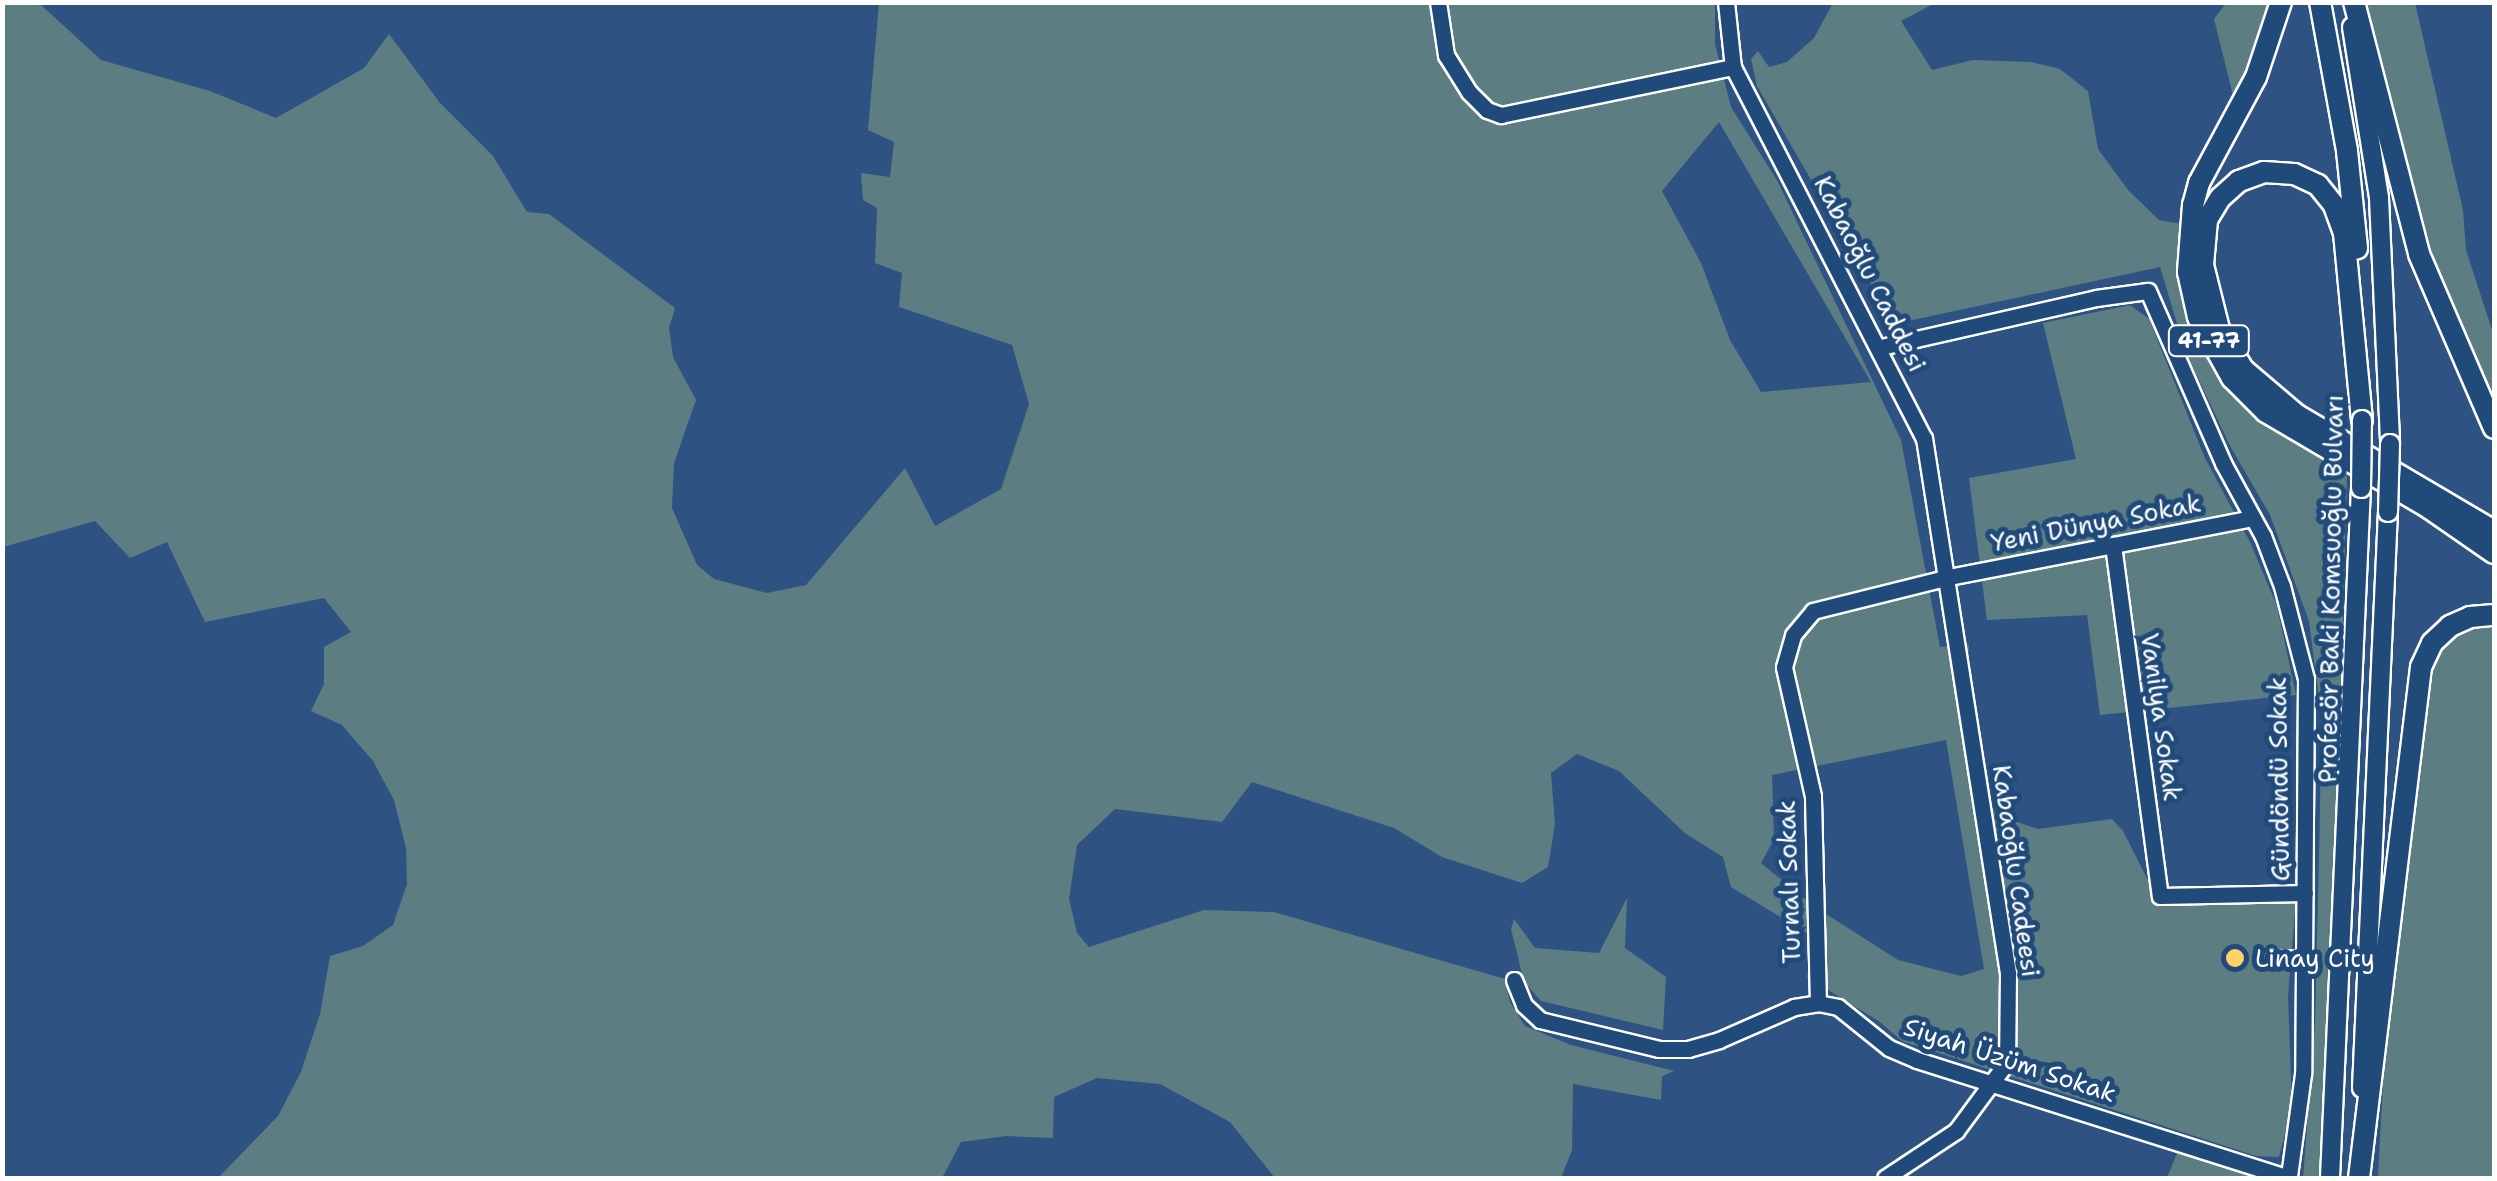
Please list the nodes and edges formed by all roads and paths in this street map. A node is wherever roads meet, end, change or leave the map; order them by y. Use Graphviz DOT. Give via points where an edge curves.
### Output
graph roads {
  1 [pos="1438,2"];
  2 [pos="1726,2"];
  3 [pos="2280,2"];
  4 [pos="2320,2"];
  5 [pos="2351,2"];
  6 [pos="1733,67"];
  7 [pos="1881,347"];
  8 [pos="2362,420"];
  9 [pos="2494,428"];
  10 [pos="2252,518"];
  11 [pos="2494,532"];
  12 [pos="2113,545"];
  13 [pos="2494,553"];
  14 [pos="1949,577"];
  15 [pos="2494,615"];
  16 [pos="2305,893"];
  17 [pos="2271,958"];
  18 [pos="2301,958"];
  19 [pos="1514,980"];
  20 [pos="1818,1004"];
  21 [pos="1992,1083"];
  22 [pos="2289,1177"];
  23 [pos="1885,1178"];
  24 [pos="2330,1178"];
  25 [pos="2357,1178"];
  1 -- 6 [label="street" via="1446,55 1469,92 1501,116"];
  2 -- 6 [label="street, Kabaoğlu Caddesi"];
  3 -- 13 [label="highway, 41-77" via="2261,64 2198,183 2188,272 2198,317 2232,378 2266,412"];
  4 -- 8 [label="highway, Profesör Baki Komsuoğlu Bulvarı" via="2356,226"];
  5 -- 9 [label="highway" via="2419,254"];
  5 -- 25 [label="main road, Profesör Baki Komsuoğlu Bulvarı, bridge" via="2379,198 2390,444"];
  6 -- 7 [label="street, Kabaoğlu Caddesi"];
  7 -- 10 [label="street, Gündöndü Sokak" via="2148,291"];
  7 -- 14 [label="street, Kabaoğlu Caddesi" via="1924,438"];
  8 -- 11 [label="highway" via="2344,233 2334,205 2318,185 2294,174 2264,172 2238,181 2207,220 2203,264 2219,329 2244,369 2297,416"];
  8 -- 24 [label="main road, Profesör Baki Komsuoğlu Bulvarı, bridge"];
  10 -- 12 [label="street, Yeni Dünya Sokak"];
  10 -- 16 [label="street, Gündöndü Sokak" via="2282,586 2306,679"];
  12 -- 14 [label="street, Yeni Dünya Sokak"];
  12 -- 16 [label="street, Vanilya Sokak" via="2160,896"];
  14 -- 20 [label="street, Turnalı Sokak" via="1813,611 1793,635 1784,668 1814,796"];
  14 -- 21 [label="street, Kabaoğlu Cadeesi" via="2008,973 2007,1062"];
  15 -- 25 [label="highway" via="2450,626 2432,643 2422,667"];
  16 -- 18 [label="street, Gündöndü Sokak"];
  17 -- 18 [label="street"];
  18 -- 22 [label="street, Gündöndü Sokak" via="2303,1074"];
  19 -- 20 [label="street" via="1524,1005 1540,1020 1660,1049 1688,1049 1794,1007"];
  20 -- 21 [label="street, Siyah Üzüm Sokak" via="1838,1007 1889,1048"];
  21 -- 22 [label="street, Siyah Üzüm Sokak"];
  21 -- 23 [label="street, Kabaoğlu Cadeesi" via="1956,1131"];
}
